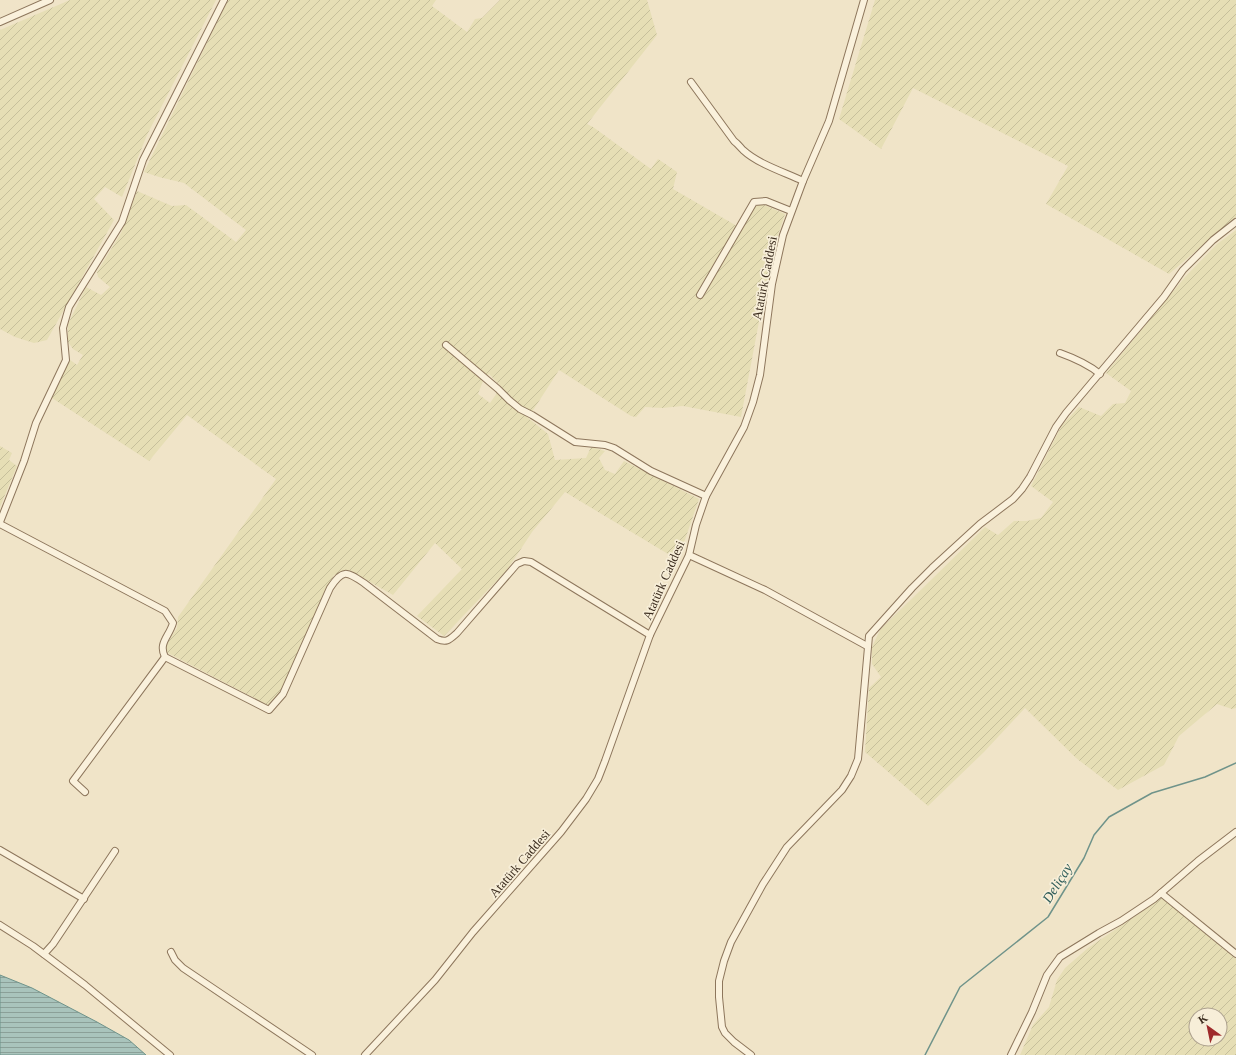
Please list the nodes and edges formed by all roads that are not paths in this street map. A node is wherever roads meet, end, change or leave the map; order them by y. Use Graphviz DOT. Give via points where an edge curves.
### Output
graph roads {
  1 [pos="50,0"];
  2 [pos="224,0"];
  3 [pos="864,0"];
  4 [pos="0,22"];
  5 [pos="691,82"];
  6 [pos="803,181"];
  7 [pos="791,211"];
  8 [pos="1236,222"];
  9 [pos="700,295"];
  10 [pos="446,345"];
  11 [pos="1060,353"];
  12 [pos="1100,374"];
  13 [pos="706,496"];
  14 [pos="0,523"];
  15 [pos="689,555"];
  16 [pos="650,635"];
  17 [pos="867,646"];
  18 [pos="165,657"];
  19 [pos="85,792"];
  20 [pos="1236,832"];
  21 [pos="0,850"];
  22 [pos="115,851"];
  23 [pos="1161,893"];
  24 [pos="84,899"];
  25 [pos="0,925"];
  26 [pos="171,952"];
  27 [pos="44,954"];
  28 [pos="1236,954"];
  29 [pos="170,1055"];
  30 [pos="312,1055"];
  31 [pos="365,1055"];
  32 [pos="751,1055"];
  33 [pos="1011,1055"];
  1 -- 4 [label="street"];
  2 -- 14 [label="street" via="143,160 122,222 69,307 63,328 66,360 36,423"];
  3 -- 6 [label="street, Atatürk Caddesi" via="828,121"];
  5 -- 6 [label="street" via="742,150"];
  6 -- 7 [label="street, Atatürk Caddesi"];
  7 -- 9 [label="street" via="766,201 754,202"];
  7 -- 13 [label="street, Atatürk Caddesi" via="776,264 760,375 753,402 744,427"];
  8 -- 12 [label="street" via="1184,270"];
  10 -- 13 [label="street" via="520,409 575,442 614,448 651,471"];
  11 -- 12 [label="street" via="1093,368"];
  12 -- 17 [label="street" via="1056,427 1022,489 961,541 912,588 869,636"];
  13 -- 15 [label="street, Atatürk Caddesi"];
  14 -- 18 [label="street" via="165,611 173,623 162,645"];
  15 -- 16 [label="street, Atatürk Caddesi"];
  15 -- 17 [label="street" via="765,590"];
  16 -- 18 [label="street" via="530,562 524,561 517,564 457,633 443,642 364,583 352,575 341,574 330,588 283,694 269,710"];
  16 -- 31 [label="street, Atatürk Caddesi" via="598,779 586,799 435,980"];
  17 -- 32 [label="street" via="858,759 851,776 842,790 787,847 763,884 731,942 724,961 719,981 722,1027 734,1042"];
  18 -- 19 [label="street" via="73,781"];
  20 -- 23 [label="street"];
  21 -- 24 [label="street"];
  22 -- 24 [label="street"];
  23 -- 28 [label="street"];
  23 -- 33 [label="street" via="1121,921 1060,957 1047,975"];
  24 -- 27 [label="street" via="54,944"];
  25 -- 27 [label="street"];
  26 -- 30 [label="street" via="183,968"];
  27 -- 29 [label="street"];
}
